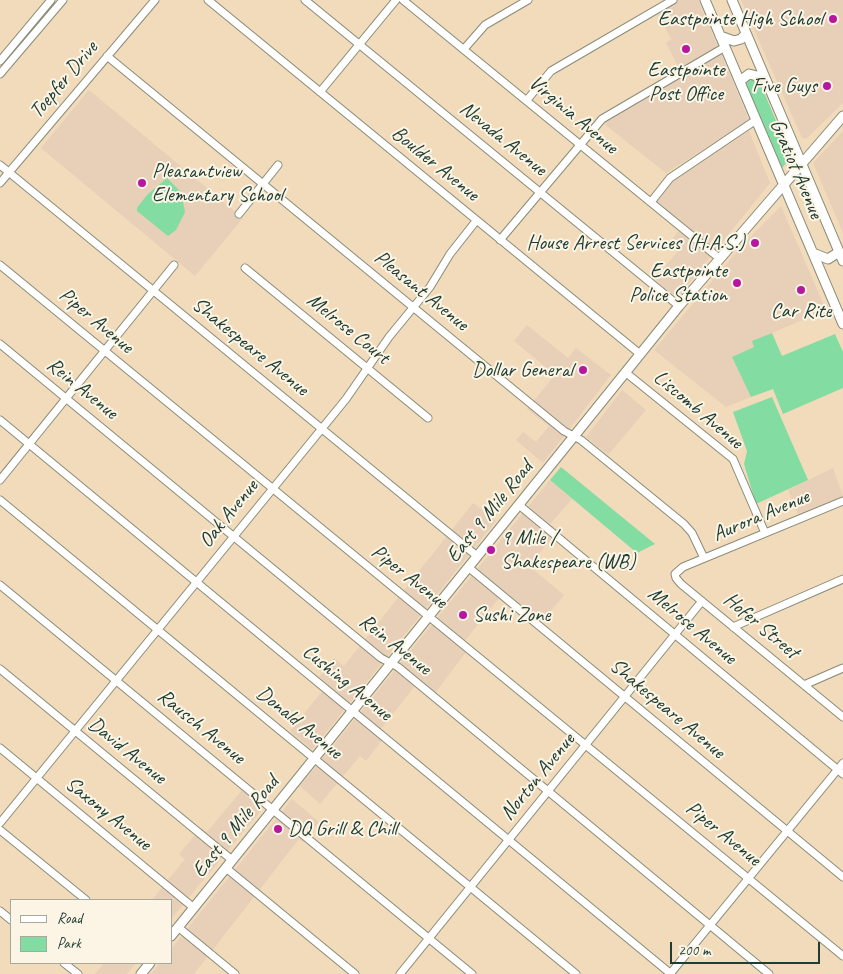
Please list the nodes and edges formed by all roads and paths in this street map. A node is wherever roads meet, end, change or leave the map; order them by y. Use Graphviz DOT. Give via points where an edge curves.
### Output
graph roads {
  1 [pos="51,0"];
  2 [pos="62,0"];
  3 [pos="155,0"];
  4 [pos="208,0"];
  5 [pos="305,0"];
  6 [pos="396,0"];
  7 [pos="403,0"];
  8 [pos="528,0"];
  9 [pos="673,0"];
  10 [pos="705,0"];
  11 [pos="732,0"];
  12 [pos="746,34"];
  13 [pos="720,36"];
  14 [pos="360,45"];
  15 [pos="725,47"];
  16 [pos="464,49"];
  17 [pos="107,56"];
  18 [pos="0,61"];
  19 [pos="0,74"];
  20 [pos="765,78"];
  21 [pos="740,81"];
  22 [pos="320,92"];
  23 [pos="527,100"];
  24 [pos="843,116"];
  25 [pos="756,120"];
  26 [pos="580,144"];
  27 [pos="801,163"];
  28 [pos="0,165"];
  29 [pos="278,165"];
  30 [pos="9,172"];
  31 [pos="0,183"];
  32 [pos="783,183"];
  33 [pos="263,184"];
  34 [pos="540,192"];
  35 [pos="651,202"];
  36 [pos="239,214"];
  37 [pos="476,221"];
  38 [pos="500,240"];
  39 [pos="813,253"];
  40 [pos="841,256"];
  41 [pos="719,258"];
  42 [pos="0,265"];
  43 [pos="174,265"];
  44 [pos="245,268"];
  45 [pos="154,291"];
  46 [pos="678,306"];
  47 [pos="840,307"];
  48 [pos="413,308"];
  49 [pos="843,324"];
  50 [pos="0,344"];
  51 [pos="105,351"];
  52 [pos="640,354"];
  53 [pos="368,368"];
  54 [pos="625,372"];
  55 [pos="66,398"];
  56 [pos="428,418"];
  57 [pos="0,420"];
  58 [pos="322,428"];
  59 [pos="574,436"];
  60 [pos="29,444"];
  61 [pos="0,480"];
  62 [pos="272,489"];
  63 [pos="0,500"];
  64 [pos="843,501"];
  65 [pos="518,505"];
  66 [pos="765,533"];
  67 [pos="234,536"];
  68 [pos="478,556"];
  69 [pos="704,558"];
  70 [pos="692,563"];
  71 [pos="468,567"];
  72 [pos="843,579"];
  73 [pos="196,582"];
  74 [pos="0,584"];
  75 [pos="702,601"];
  76 [pos="428,617"];
  77 [pos="733,627"];
  78 [pos="158,629"];
  79 [pos="675,635"];
  80 [pos="391,663"];
  81 [pos="843,668"];
  82 [pos="0,670"];
  83 [pos="117,681"];
  84 [pos="804,685"];
  85 [pos="625,697"];
  86 [pos="353,711"];
  87 [pos="843,716"];
  88 [pos="76,731"];
  89 [pos="586,745"];
  90 [pos="0,748"];
  91 [pos="313,758"];
  92 [pos="843,763"];
  93 [pos="840,772"];
  94 [pos="37,778"];
  95 [pos="547,792"];
  96 [pos="272,809"];
  97 [pos="0,823"];
  98 [pos="0,830"];
  99 [pos="786,831"];
  100 [pos="509,839"];
  101 [pos="232,860"];
  102 [pos="226,868"];
  103 [pos="748,878"];
  104 [pos="843,878"];
  105 [pos="470,887"];
  106 [pos="85,899"];
  107 [pos="194,908"];
  108 [pos="0,910"];
  109 [pos="10,919"];
  110 [pos="710,925"];
  111 [pos="178,927"];
  112 [pos="172,935"];
  113 [pos="429,938"];
  114 [pos="843,956"];
  115 [pos="65,964"];
  116 [pos="149,964"];
  117 [pos="78,974"];
  118 [pos="141,974"];
  119 [pos="235,974"];
  120 [pos="355,974"];
  121 [pos="400,974"];
  122 [pos="472,974"];
  123 [pos="576,974"];
  124 [pos="671,974"];
  125 [pos="769,974"];
  1 -- 18 [label="street"];
  2 -- 19 [label="street"];
  3 -- 17 [label="street, Toepfer Drive"];
  4 -- 22 [label="street, Boulder Avenue"];
  5 -- 14 [label="street, Nevada Avenue"];
  6 -- 14 [label="street"];
  7 -- 16 [label="street, Virginia Avenue"];
  8 -- 16 [label="street" via="485,24"];
  9 -- 23 [label="street" via="551,71"];
  10 -- 13 [label="main road, Gratiot Avenue"];
  11 -- 12 [label="main road, Gratiot Avenue"];
  12 -- 13 [label="main road" via="741,40 734,41"];
  12 -- 20 [label="main road, Gratiot Avenue"];
  13 -- 15 [label="main road, Gratiot Avenue"];
  14 -- 22 [label="street"];
  14 -- 34 [label="street, Nevada Avenue"];
  15 -- 21 [label="main road, Gratiot Avenue"];
  15 -- 26 [label="street" via="602,119"];
  16 -- 23 [label="street, Virginia Avenue"];
  17 -- 30 [label="street, Toepfer Drive"];
  17 -- 33 [label="street, Pleasant Avenue"];
  20 -- 21 [label="main road" via="749,74"];
  20 -- 27 [label="main road, Gratiot Avenue"];
  21 -- 25 [label="main road, Gratiot Avenue"];
  22 -- 37 [label="street, Boulder Avenue"];
  23 -- 26 [label="street, Virginia Avenue"];
  24 -- 27 [label="main road, East 9 Mile Road"];
  25 -- 32 [label="main road, Gratiot Avenue"];
  25 -- 35 [label="street" via="670,178"];
  26 -- 34 [label="street"];
  26 -- 35 [label="street, Virginia Avenue"];
  27 -- 32 [label="main road, East 9 Mile Road"];
  27 -- 40 [label="main road, Gratiot Avenue"];
  28 -- 30 [label="street, Shakespeare Avenue"];
  29 -- 33 [label="street"];
  30 -- 31 [label="street, Toepfer Drive"];
  30 -- 45 [label="street, Shakespeare Avenue"];
  32 -- 39 [label="main road, Gratiot Avenue"];
  32 -- 41 [label="main road, East 9 Mile Road"];
  33 -- 36 [label="street"];
  33 -- 48 [label="street, Pleasant Avenue"];
  34 -- 38 [label="street"];
  34 -- 46 [label="street, Nevada Avenue"];
  35 -- 41 [label="street, Virginia Avenue"];
  37 -- 38 [label="street, Boulder Avenue"];
  37 -- 48 [label="street, Oak Avenue"];
  38 -- 52 [label="street, Boulder Avenue"];
  39 -- 40 [label="main road" via="828,259"];
  39 -- 47 [label="main road, Gratiot Avenue"];
  41 -- 46 [label="main road, East 9 Mile Road"];
  42 -- 51 [label="street, Piper Avenue"];
  43 -- 45 [label="street"];
  44 -- 53 [label="street, Melrose Court"];
  45 -- 51 [label="street"];
  45 -- 58 [label="street, Shakespeare Avenue"];
  46 -- 52 [label="main road, East 9 Mile Road"];
  47 -- 49 [label="main road, Gratiot Avenue"];
  48 -- 53 [label="street, Oak Avenue"];
  48 -- 59 [label="street, Pleasant Avenue"];
  50 -- 55 [label="street, Rein Avenue"];
  51 -- 55 [label="street"];
  51 -- 62 [label="street, Piper Avenue"];
  52 -- 54 [label="main road, East 9 Mile Road"];
  53 -- 56 [label="street, Melrose Court"];
  53 -- 58 [label="street, Oak Avenue"];
  54 -- 59 [label="main road, East 9 Mile Road"];
  54 -- 66 [label="street, Liscomb Avenue" via="733,459"];
  55 -- 60 [label="street"];
  55 -- 67 [label="street, Rein Avenue"];
  57 -- 60 [label="street, Cushing Avenue"];
  58 -- 62 [label="street, Oak Avenue"];
  58 -- 68 [label="street, Shakespeare Avenue"];
  59 -- 65 [label="main road, East 9 Mile Road"];
  59 -- 69 [label="street, Pleasant Avenue" via="689,529"];
  60 -- 61 [label="street"];
  60 -- 73 [label="street, Cushing Avenue"];
  62 -- 67 [label="street, Oak Avenue"];
  62 -- 76 [label="street, Piper Avenue"];
  63 -- 78 [label="street, Donald Avenue"];
  64 -- 66 [label="street, Aurora Avenue"];
  65 -- 68 [label="main road, East 9 Mile Road"];
  65 -- 79 [label="street, Melrose Avenue"];
  66 -- 69 [label="street, Aurora Avenue"];
  67 -- 73 [label="street, Oak Avenue"];
  67 -- 80 [label="street, Rein Avenue"];
  68 -- 71 [label="main road, East 9 Mile Road"];
  69 -- 70 [label="street, Aurora Avenue"];
  70 -- 75 [label="street, Hofer Street" via="680,569 675,574 676,578"];
  71 -- 76 [label="main road, East 9 Mile Road"];
  71 -- 85 [label="street, Shakespeare Avenue"];
  72 -- 77 [label="street"];
  73 -- 78 [label="street, Oak Avenue"];
  73 -- 86 [label="street, Cushing Avenue"];
  74 -- 83 [label="street, Rausch Avenue"];
  75 -- 77 [label="street, Hofer Street"];
  75 -- 79 [label="street, Norton Avenue"];
  76 -- 80 [label="main road, East 9 Mile Road"];
  76 -- 89 [label="street, Piper Avenue"];
  77 -- 84 [label="street, Hofer Street"];
  78 -- 83 [label="street, Oak Avenue"];
  78 -- 91 [label="street, Donald Avenue"];
  79 -- 85 [label="street, Norton Avenue"];
  79 -- 93 [label="street, Melrose Avenue"];
  80 -- 86 [label="main road, East 9 Mile Road"];
  80 -- 95 [label="street, Rein Avenue"];
  81 -- 84 [label="street"];
  82 -- 88 [label="street, David Avenue"];
  83 -- 88 [label="street, Oak Avenue"];
  83 -- 96 [label="street, Rausch Avenue"];
  84 -- 87 [label="street, Hofer Street"];
  85 -- 89 [label="street, Norton Avenue"];
  85 -- 99 [label="street, Shakespeare Avenue"];
  86 -- 91 [label="main road, East 9 Mile Road"];
  86 -- 100 [label="street, Cushing Avenue"];
  88 -- 94 [label="street, Oak Avenue"];
  88 -- 101 [label="street, David Avenue"];
  89 -- 95 [label="street, Norton Avenue"];
  89 -- 103 [label="street, Piper Avenue"];
  90 -- 94 [label="street, Saxony Avenue"];
  91 -- 96 [label="main road, East 9 Mile Road"];
  91 -- 105 [label="street, Donald Avenue"];
  92 -- 93 [label="street"];
  93 -- 99 [label="street"];
  94 -- 97 [label="street, Oak Avenue"];
  94 -- 107 [label="street, Saxony Avenue"];
  95 -- 100 [label="street, Norton Avenue"];
  95 -- 110 [label="street, Rein Avenue"];
  96 -- 101 [label="main road, East 9 Mile Road"];
  96 -- 113 [label="street, Rausch Avenue"];
  98 -- 106 [label="street"];
  99 -- 103 [label="street"];
  99 -- 104 [label="street, Shakespeare Avenue"];
  100 -- 105 [label="street, Norton Avenue"];
  100 -- 124 [label="street, Cushing Avenue"];
  101 -- 102 [label="main road, East 9 Mile Road"];
  102 -- 107 [label="main road, East 9 Mile Road"];
  102 -- 120 [label="street"];
  103 -- 110 [label="street"];
  103 -- 114 [label="street, Piper Avenue"];
  105 -- 113 [label="street, Norton Avenue"];
  105 -- 123 [label="street, Donald Avenue"];
  107 -- 111 [label="main road, East 9 Mile Road"];
  108 -- 109 [label="street"];
  110 -- 124 [label="street"];
  110 -- 125 [label="street, Rein Avenue"];
  111 -- 112 [label="main road, East 9 Mile Road"];
  111 -- 119 [label="street"];
  113 -- 121 [label="street, Norton Avenue"];
  113 -- 122 [label="street, Rausch Avenue"];
  115 -- 117 [label="street"];
  116 -- 118 [label="main road"];
}
